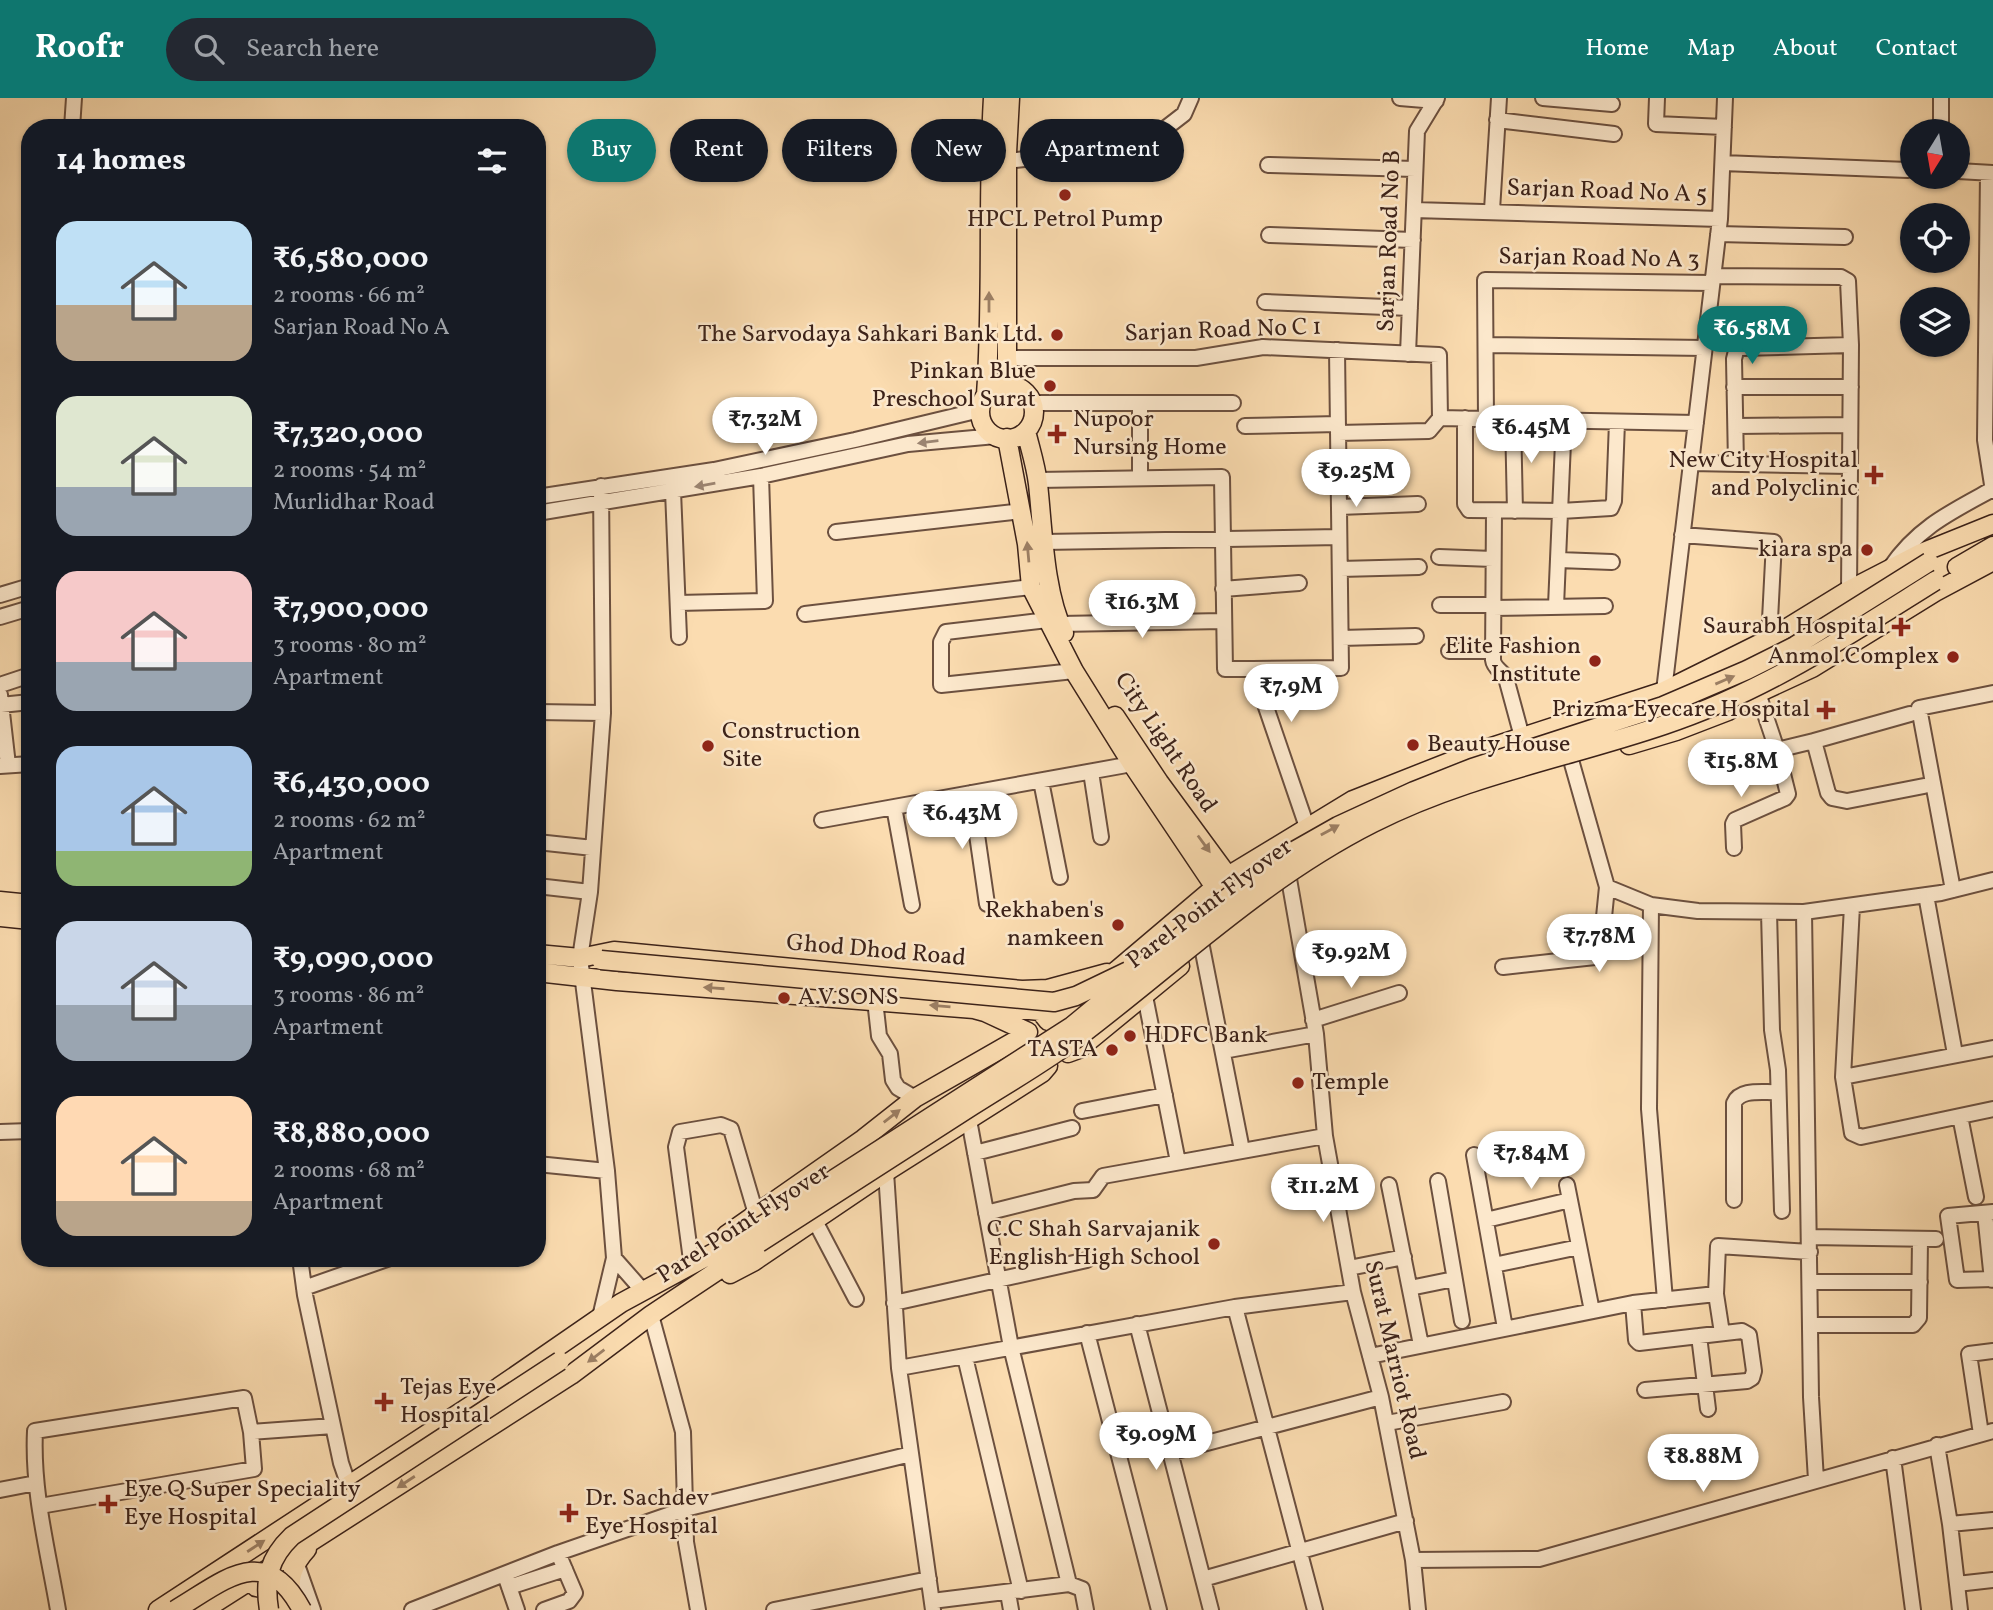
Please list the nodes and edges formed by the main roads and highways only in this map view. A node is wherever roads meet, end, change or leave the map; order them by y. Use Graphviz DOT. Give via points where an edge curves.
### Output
graph roads {
  1 [pos="993,98"];
  2 [pos="1010,98"];
  3 [pos="1010,385"];
  4 [pos="983,402"];
  5 [pos="1026,431"];
  6 [pos="1001,437"];
  7 [pos="1993,524"];
  8 [pos="1993,546"];
  9 [pos="1993,561"];
  10 [pos="1055,621"];
  11 [pos="1221,881"];
  12 [pos="0,901"];
  13 [pos="21,903"];
  14 [pos="1245,913"];
  15 [pos="0,918"];
  16 [pos="21,919"];
  17 [pos="546,955"];
  18 [pos="1157,956"];
  19 [pos="589,958"];
  20 [pos="1117,970"];
  21 [pos="546,973"];
  22 [pos="1150,992"];
  23 [pos="981,1011"];
  24 [pos="1050,1021"];
  25 [pos="1027,1033"];
  26 [pos="1068,1053"];
  27 [pos="1048,1066"];
  28 [pos="755,1230"];
  29 [pos="650,1288"];
  30 [pos="687,1292"];
  31 [pos="626,1301"];
  32 [pos="294,1559"];
  33 [pos="241,1588"];
  34 [pos="225,1604"];
  35 [pos="158,1610"];
  36 [pos="175,1610"];
  37 [pos="204,1610"];
  38 [pos="269,1610"];
  39 [pos="283,1610"];
  40 [pos="295,1610"];
  41 [pos="302,1610"];
  4 -- 1 [label="main road, one-way" via="989,352"];
  2 -- 3 [label="main road"];
  3 -- 4 [label="main road" via="997,387"];
  3 -- 5 [label="main road, City Light Road" via="1024,391 1032,403 1033,418"];
  4 -- 6 [label="main road" via="984,425"];
  5 -- 6 [label="main road"];
  5 -- 10 [label="main road, City Light Road" via="1038,480"];
  10 -- 6 [label="main road, one-way" via="1031,587 1022,511"];
  7 -- 11 [label="main road" via="1889,569 1769,639 1664,691 1467,755 1353,800"];
  18 -- 7 [label="main road, Parel Point Flyover, one-way, bridge" via="1278,860 1338,826 1472,768 1663,706 1747,670 1795,646"];
  8 -- 28 [label="main road, Parel Point Flyover, bridge" via="1806,662 1749,691 1666,725 1485,778 1373,823 1245,903 1078,1038"];
  9 -- 14 [label="main road" via="1812,668 1728,711 1676,731 1478,787 1397,820 1289,879"];
  10 -- 11 [label="main road, City Light Road, one-way"];
  10 -- 11 [label="main road" via="1074,671 1132,764"];
  11 -- 14 [label="main road"];
  11 -- 20 [label="main road"];
  12 -- 13 [label="main road"];
  14 -- 22 [label="main road"];
  15 -- 16 [label="main road"];
  17 -- 19 [label="main road"];
  18 -- 19 [label="main road, bridge" via="1054,1002"];
  18 -- 28 [label="main road, Parel Point Flyover, bridge" via="1072,1026"];
  19 -- 20 [label="main road, Ghod Dhod Road" via="614,951 1022,989 1059,986"];
  20 -- 22 [label="main road"];
  20 -- 24 [label="main road"];
  23 -- 21 [label="main road, Ghod Dhod Road, one-way"];
  22 -- 26 [label="main road"];
  23 -- 24 [label="main road" via="1040,1011"];
  23 -- 25 [label="main road, Ghod Dhod Road"];
  24 -- 25 [label="main road" via="1037,1023"];
  24 -- 26 [label="main road" via="1069,1034"];
  25 -- 27 [label="main road" via="1029,1056"];
  28 -- 25 [label="main road, one-way" via="915,1098"];
  26 -- 27 [label="main road"];
  27 -- 30 [label="main road" via="753,1262"];
  28 -- 29 [label="main road, Parel Point Flyover"];
  28 -- 29 [label="main road" via="691,1259"];
  28 -- 30 [label="main road, Parel Point Flyover"];
  29 -- 31 [label="main road"];
  30 -- 32 [label="main road, Parel Point Flyover, one-way"];
  35 -- 31 [label="main road, one-way"];
  31 -- 38 [label="main road, bridge" via="622,1310 560,1361 292,1536 268,1567"];
  32 -- 33 [label="main road, Parel Point Flyover"];
  32 -- 40 [label="main road" via="290,1591"];
  33 -- 34 [label="main road, Parel Point Flyover"];
  33 -- 39 [label="main road" via="267,1589"];
  34 -- 37 [label="main road, Parel Point Flyover"];
  36 -- 41 [label="main road, bridge" via="228,1577 248,1571 279,1580 295,1595"];
}
